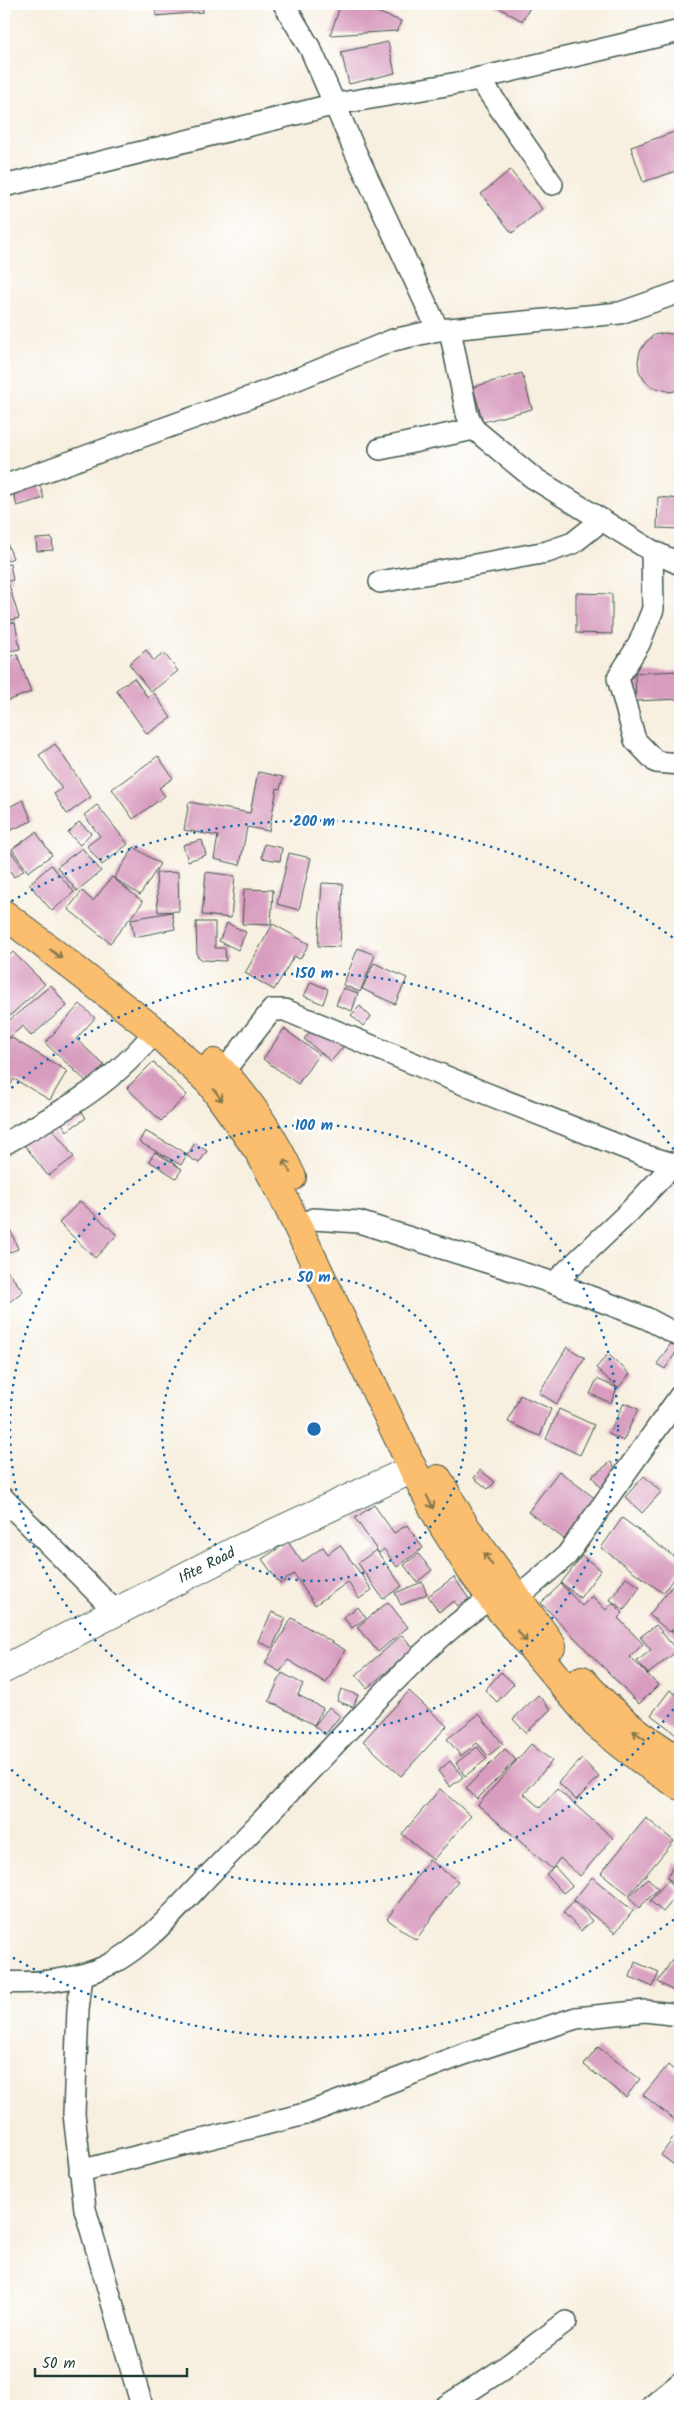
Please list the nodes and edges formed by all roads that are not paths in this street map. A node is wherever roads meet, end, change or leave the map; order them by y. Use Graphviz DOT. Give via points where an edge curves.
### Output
graph roads {
  1 [pos="284,4"];
  2 [pos="680,31"];
  3 [pos="479,78"];
  4 [pos="336,104"];
  5 [pos="552,184"];
  6 [pos="4,186"];
  7 [pos="680,292"];
  8 [pos="444,330"];
  9 [pos="474,429"];
  10 [pos="380,449"];
  11 [pos="4,486"];
  12 [pos="602,520"];
  13 [pos="652,551"];
  14 [pos="680,564"];
  15 [pos="380,582"];
  16 [pos="680,764"];
  17 [pos="4,893"];
  18 [pos="4,914"];
  19 [pos="155,1031"];
  20 [pos="223,1072"];
  21 [pos="4,1144"];
  22 [pos="677,1165"];
  23 [pos="313,1219"];
  24 [pos="554,1283"];
  25 [pos="680,1336"];
  26 [pos="680,1396"];
  27 [pos="413,1469"];
  28 [pos="4,1499"];
  29 [pos="504,1599"];
  30 [pos="116,1612"];
  31 [pos="4,1669"];
  32 [pos="680,1761"];
  33 [pos="680,1786"];
  34 [pos="82,1975"];
  35 [pos="4,1982"];
  36 [pos="680,2015"];
  37 [pos="80,2171"];
  38 [pos="566,2322"];
  39 [pos="680,2383"];
  40 [pos="142,2406"];
  41 [pos="446,2406"];
  42 [pos="652,2406"];
  1 -- 4 [label="street" via="311,50"];
  2 -- 3 [label="street"];
  3 -- 4 [label="street"];
  3 -- 5 [label="street"];
  4 -- 6 [label="street"];
  4 -- 8 [label="street" via="354,151"];
  7 -- 8 [label="street" via="620,313"];
  8 -- 9 [label="street"];
  8 -- 11 [label="street" via="392,340 273,389"];
  9 -- 10 [label="street"];
  9 -- 12 [label="street" via="532,477"];
  12 -- 13 [label="street"];
  12 -- 15 [label="street" via="573,543 546,552"];
  13 -- 14 [label="street"];
  13 -- 16 [label="street" via="653,609 639,644 618,678 636,740 656,762"];
  17 -- 20 [label="main road" via="165,1017"];
  18 -- 19 [label="main road, one-way"];
  19 -- 21 [label="street" via="131,1060 88,1095"];
  19 -- 27 [label="main road, one-way" via="210,1083 259,1152"];
  20 -- 22 [label="street" via="272,1010 285,1010 485,1093 643,1155"];
  23 -- 20 [label="main road, one-way" via="274,1138"];
  22 -- 24 [label="street"];
  23 -- 24 [label="street" via="359,1222"];
  29 -- 23 [label="main road, one-way" via="429,1464 374,1354"];
  24 -- 25 [label="street" via="646,1318"];
  26 -- 29 [label="street" via="567,1556"];
  27 -- 29 [label="main road, one-way" via="441,1523"];
  27 -- 30 [label="street, Ifite Road"];
  28 -- 30 [label="street"];
  32 -- 29 [label="main road, one-way" via="639,1735 604,1706 553,1646"];
  29 -- 33 [label="main road, one-way" via="596,1724"];
  29 -- 34 [label="street" via="424,1651 136,1947 105,1967"];
  30 -- 31 [label="street, Ifite Road"];
  34 -- 35 [label="street" via="61,1981"];
  34 -- 37 [label="street" via="74,2114"];
  36 -- 37 [label="street" via="645,2011 576,2018 464,2054 305,2114"];
  37 -- 40 [label="street" via="85,2209"];
  38 -- 41 [label="street"];
  39 -- 42 [label="street"];
}
